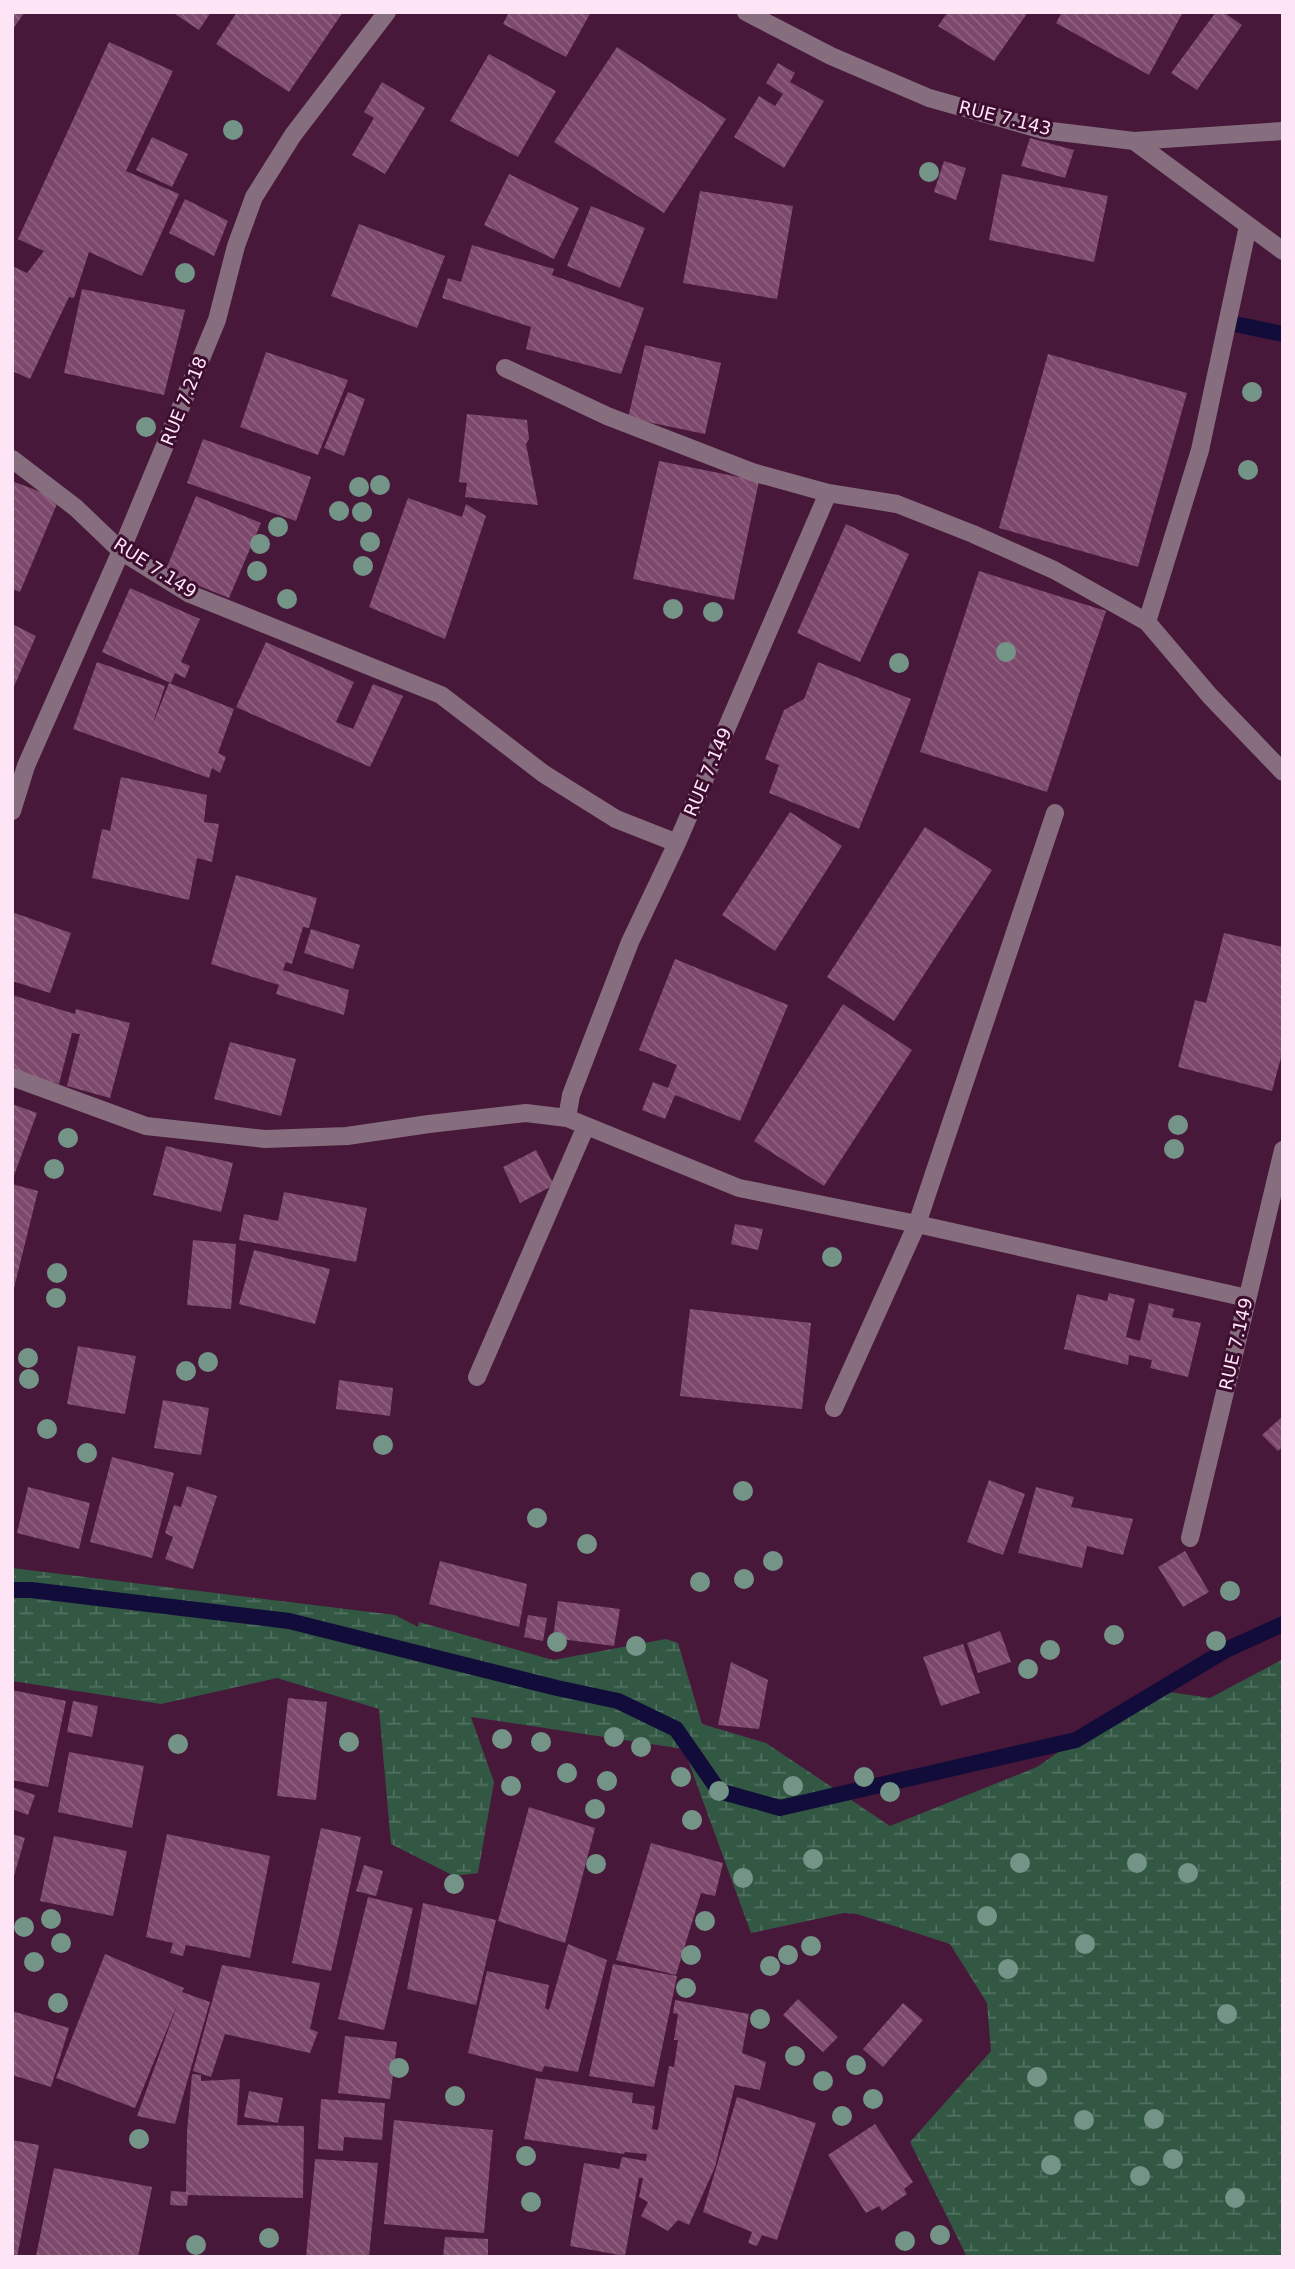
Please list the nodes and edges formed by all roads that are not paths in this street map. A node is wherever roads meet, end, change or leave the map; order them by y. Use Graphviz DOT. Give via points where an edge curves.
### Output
graph roads {
  1 [pos="387,12"];
  2 [pos="746,12"];
  3 [pos="1283,131"];
  4 [pos="1133,141"];
  5 [pos="1248,226"];
  6 [pos="1283,251"];
  7 [pos="505,368"];
  8 [pos="12,459"];
  9 [pos="828,493"];
  10 [pos="121,551"];
  11 [pos="1147,622"];
  12 [pos="1283,772"];
  13 [pos="12,811"];
  14 [pos="1055,813"];
  15 [pos="677,843"];
  16 [pos="12,1077"];
  17 [pos="567,1118"];
  18 [pos="586,1126"];
  19 [pos="1283,1150"];
  20 [pos="917,1224"];
  21 [pos="1247,1298"];
  22 [pos="477,1377"];
  23 [pos="834,1408"];
  24 [pos="1190,1538"];
  1 -- 10 [label="street, RUE 7.218" via="293,135 254,197 217,320"];
  2 -- 4 [label="street, RUE 7.143" via="929,98 1043,130"];
  3 -- 4 [label="street, RUE 7.143"];
  4 -- 5 [label="street"];
  5 -- 6 [label="street"];
  5 -- 11 [label="street" via="1200,450"];
  7 -- 9 [label="street" via="607,416 752,472"];
  8 -- 10 [label="street, RUE 7.149" via="76,508"];
  9 -- 11 [label="street" via="898,503 1054,570"];
  9 -- 15 [label="street, RUE 7.149"];
  10 -- 13 [label="street, RUE 7.218" via="26,766"];
  10 -- 15 [label="street, RUE 7.149" via="190,594 442,695 544,774 616,819"];
  11 -- 12 [label="street"];
  14 -- 20 [label="street"];
  15 -- 17 [label="street" via="630,942 571,1095"];
  16 -- 17 [label="street" via="146,1126 265,1139 347,1136 526,1113"];
  17 -- 18 [label="street"];
  18 -- 20 [label="street" via="739,1188"];
  18 -- 22 [label="street"];
  19 -- 21 [label="street, RUE 7.149"];
  20 -- 21 [label="street"];
  20 -- 23 [label="street"];
  21 -- 24 [label="street, RUE 7.149"];
}
